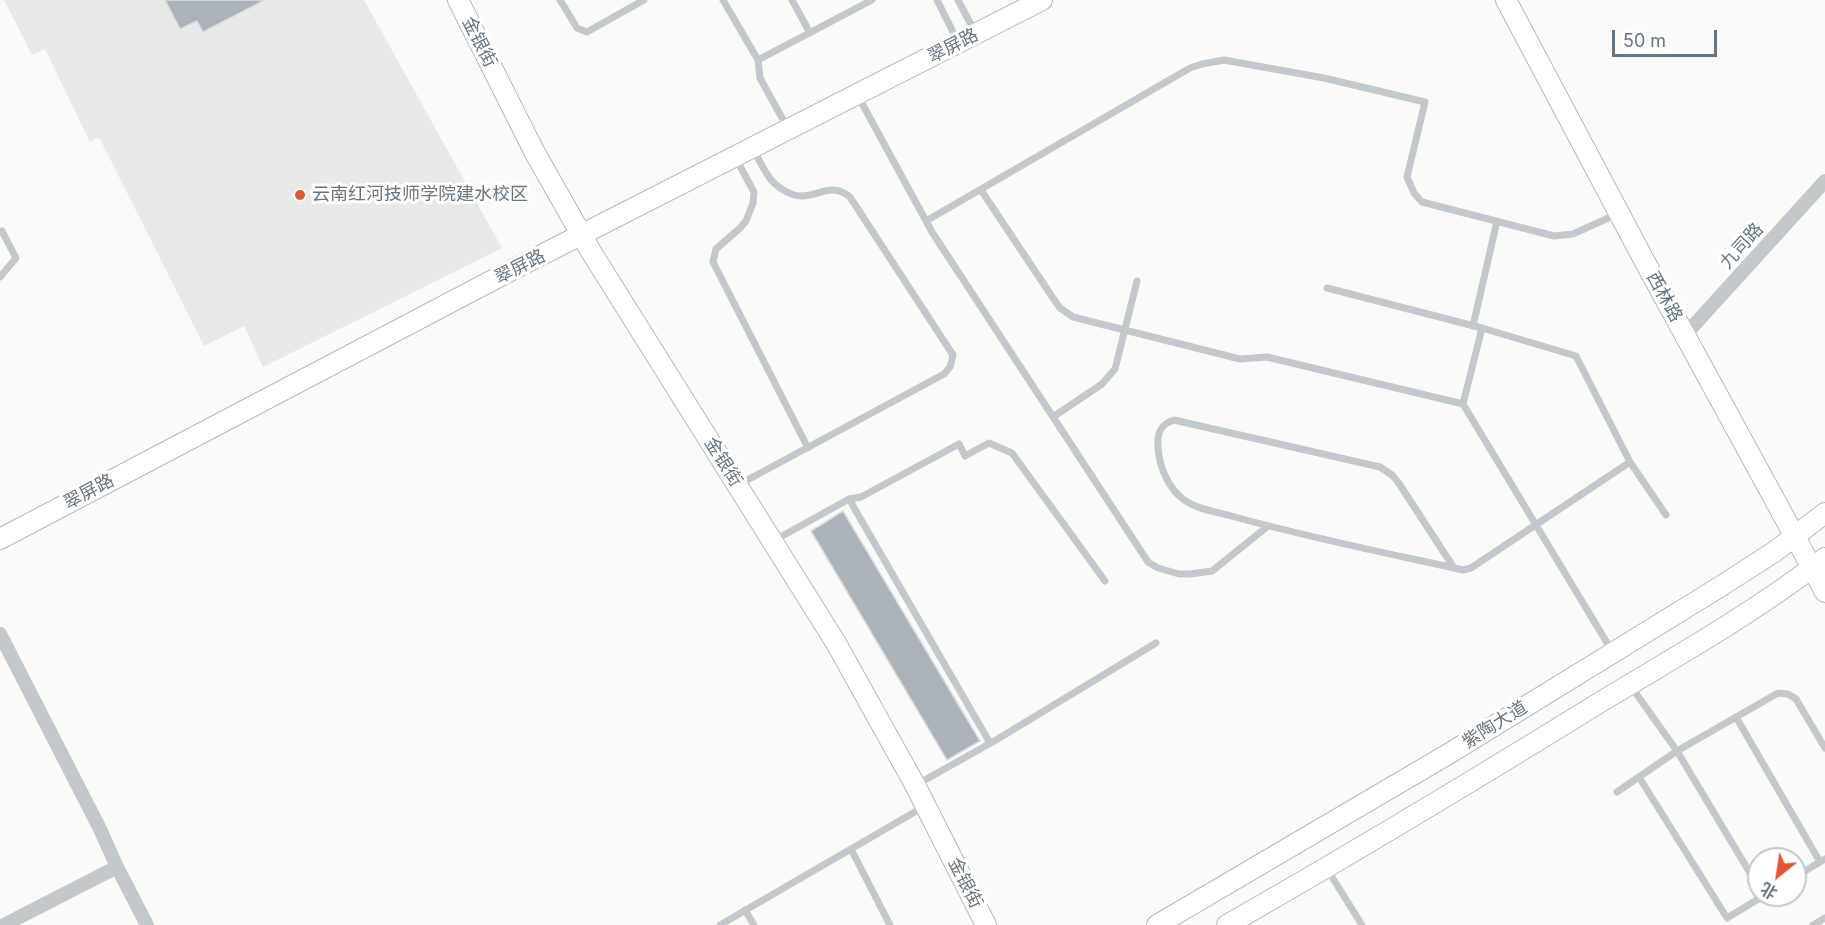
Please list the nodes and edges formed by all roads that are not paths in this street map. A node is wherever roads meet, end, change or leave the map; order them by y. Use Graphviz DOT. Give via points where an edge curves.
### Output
graph roads {
  1 [pos="458,0"];
  2 [pos="560,0"];
  3 [pos="644,0"];
  4 [pos="723,0"];
  5 [pos="792,0"];
  6 [pos="872,0"];
  7 [pos="937,0"];
  8 [pos="958,0"];
  9 [pos="1042,0"];
  10 [pos="1506,0"];
  11 [pos="810,33"];
  12 [pos="967,38"];
  13 [pos="758,60"];
  14 [pos="857,94"];
  15 [pos="788,130"];
  16 [pos="753,147"];
  17 [pos="735,157"];
  18 [pos="1825,181"];
  19 [pos="981,189"];
  20 [pos="1620,213"];
  21 [pos="926,221"];
  22 [pos="1497,221"];
  23 [pos="2,231"];
  24 [pos="581,235"];
  25 [pos="0,277"];
  26 [pos="1137,280"];
  27 [pos="1327,288"];
  28 [pos="1473,326"];
  29 [pos="1482,328"];
  30 [pos="1124,330"];
  31 [pos="1685,334"];
  32 [pos="1463,404"];
  33 [pos="1053,417"];
  34 [pos="808,448"];
  35 [pos="1630,462"];
  36 [pos="738,486"];
  37 [pos="849,499"];
  38 [pos="1825,513"];
  39 [pos="1666,515"];
  40 [pos="1536,525"];
  41 [pos="1268,526"];
  42 [pos="1795,536"];
  43 [pos="0,539"];
  44 [pos="772,541"];
  45 [pos="1819,563"];
  46 [pos="1454,568"];
  47 [pos="1105,581"];
  48 [pos="1825,592"];
  49 [pos="0,634"];
  50 [pos="1156,643"];
  51 [pos="1613,653"];
  52 [pos="1630,684"];
  53 [pos="1736,717"];
  54 [pos="990,743"];
  55 [pos="1825,748"];
  56 [pos="1677,751"];
  57 [pos="1639,777"];
  58 [pos="915,785"];
  59 [pos="1617,792"];
  60 [pos="925,806"];
  61 [pos="850,849"];
  62 [pos="1822,861"];
  63 [pos="117,867"];
  64 [pos="1326,867"];
  65 [pos="1747,868"];
  66 [pos="1807,870"];
  67 [pos="1747,906"];
  68 [pos="745,910"];
  69 [pos="1825,918"];
  70 [pos="4,925"];
  71 [pos="147,925"];
  72 [pos="720,925"];
  73 [pos="754,925"];
  74 [pos="890,925"];
  75 [pos="986,925"];
  76 [pos="1157,925"];
  77 [pos="1227,925"];
  78 [pos="1362,925"];
  79 [pos="1813,925"];
  1 -- 24 [label="street, 金银街"];
  2 -- 3 [label="lane" via="577,28 587,32"];
  4 -- 13 [label="lane"];
  5 -- 11 [label="lane"];
  6 -- 11 [label="lane"];
  7 -- 12 [label="lane"];
  8 -- 12 [label="lane"];
  9 -- 12 [label="street, 翠屏路"];
  10 -- 20 [label="street, 西林路"];
  11 -- 13 [label="lane"];
  12 -- 14 [label="street, 翠屏路"];
  13 -- 15 [label="lane" via="760,78"];
  14 -- 15 [label="street, 翠屏路"];
  14 -- 21 [label="lane"];
  15 -- 16 [label="street, 翠屏路"];
  16 -- 17 [label="street, 翠屏路"];
  16 -- 34 [label="lane" via="769,177 781,188 801,196 835,190 850,197 953,355 944,375"];
  17 -- 24 [label="street, 翠屏路"];
  17 -- 34 [label="lane" via="754,192 753,203 740,228 716,249 713,262"];
  18 -- 31 [label="street, 九司路"];
  19 -- 21 [label="lane"];
  19 -- 22 [label="lane" via="1190,68 1224,60 1425,102 1407,177 1414,193 1422,202"];
  19 -- 30 [label="lane" via="1060,308 1073,317"];
  20 -- 22 [label="lane" via="1560,236"];
  20 -- 31 [label="street, 西林路"];
  21 -- 33 [label="lane"];
  22 -- 28 [label="lane"];
  23 -- 25 [label="lane" via="15,258"];
  24 -- 36 [label="street, 金银街"];
  24 -- 43 [label="street, 翠屏路"];
  26 -- 30 [label="lane"];
  27 -- 28 [label="lane"];
  28 -- 29 [label="lane"];
  29 -- 32 [label="lane"];
  29 -- 35 [label="lane" via="1576,356"];
  30 -- 32 [label="lane" via="1240,359 1267,357"];
  30 -- 33 [label="lane" via="1111,375"];
  31 -- 42 [label="street, 西林路"];
  32 -- 40 [label="lane"];
  33 -- 41 [label="lane" via="1148,562 1158,568 1179,574 1212,571"];
  34 -- 36 [label="lane"];
  35 -- 39 [label="lane"];
  35 -- 40 [label="lane"];
  36 -- 44 [label="street, 金银街"];
  37 -- 44 [label="lane"];
  37 -- 47 [label="lane" via="861,497 959,444 965,456 989,443 995,444 1012,453"];
  37 -- 54 [label="lane"];
  38 -- 42 [label="street, 紫陶大道"];
  40 -- 46 [label="lane" via="1472,568"];
  40 -- 51 [label="lane"];
  41 -- 46 [label="lane"];
  41 -- 46 [label="lane" via="1191,504 1180,496 1162,472 1158,457 1157,437 1164,424 1174,420 1380,467 1398,482"];
  42 -- 45 [label="street, 西林路"];
  42 -- 51 [label="street, 紫陶大道"];
  44 -- 58 [label="street, 金银街" via="836,643"];
  45 -- 48 [label="street, 西林路"];
  45 -- 52 [label="street, 紫陶大道"];
  49 -- 63 [label="street"];
  50 -- 54 [label="lane"];
  51 -- 76 [label="street, 紫陶大道"];
  52 -- 56 [label="lane"];
  52 -- 64 [label="street, 紫陶大道"];
  53 -- 55 [label="lane" via="1778,693 1788,694 1796,699"];
  53 -- 56 [label="lane"];
  53 -- 62 [label="lane"];
  54 -- 58 [label="lane"];
  56 -- 57 [label="lane"];
  56 -- 65 [label="lane"];
  57 -- 59 [label="lane"];
  57 -- 67 [label="lane" via="1727,918"];
  58 -- 60 [label="street, 金银街"];
  60 -- 61 [label="lane"];
  60 -- 75 [label="street, 金银街"];
  61 -- 68 [label="lane"];
  61 -- 74 [label="lane"];
  62 -- 66 [label="lane"];
  63 -- 70 [label="street"];
  63 -- 71 [label="street"];
  64 -- 77 [label="street, 紫陶大道"];
  64 -- 78 [label="lane"];
  68 -- 72 [label="lane"];
  68 -- 73 [label="lane"];
  69 -- 79 [label="lane"];
}
